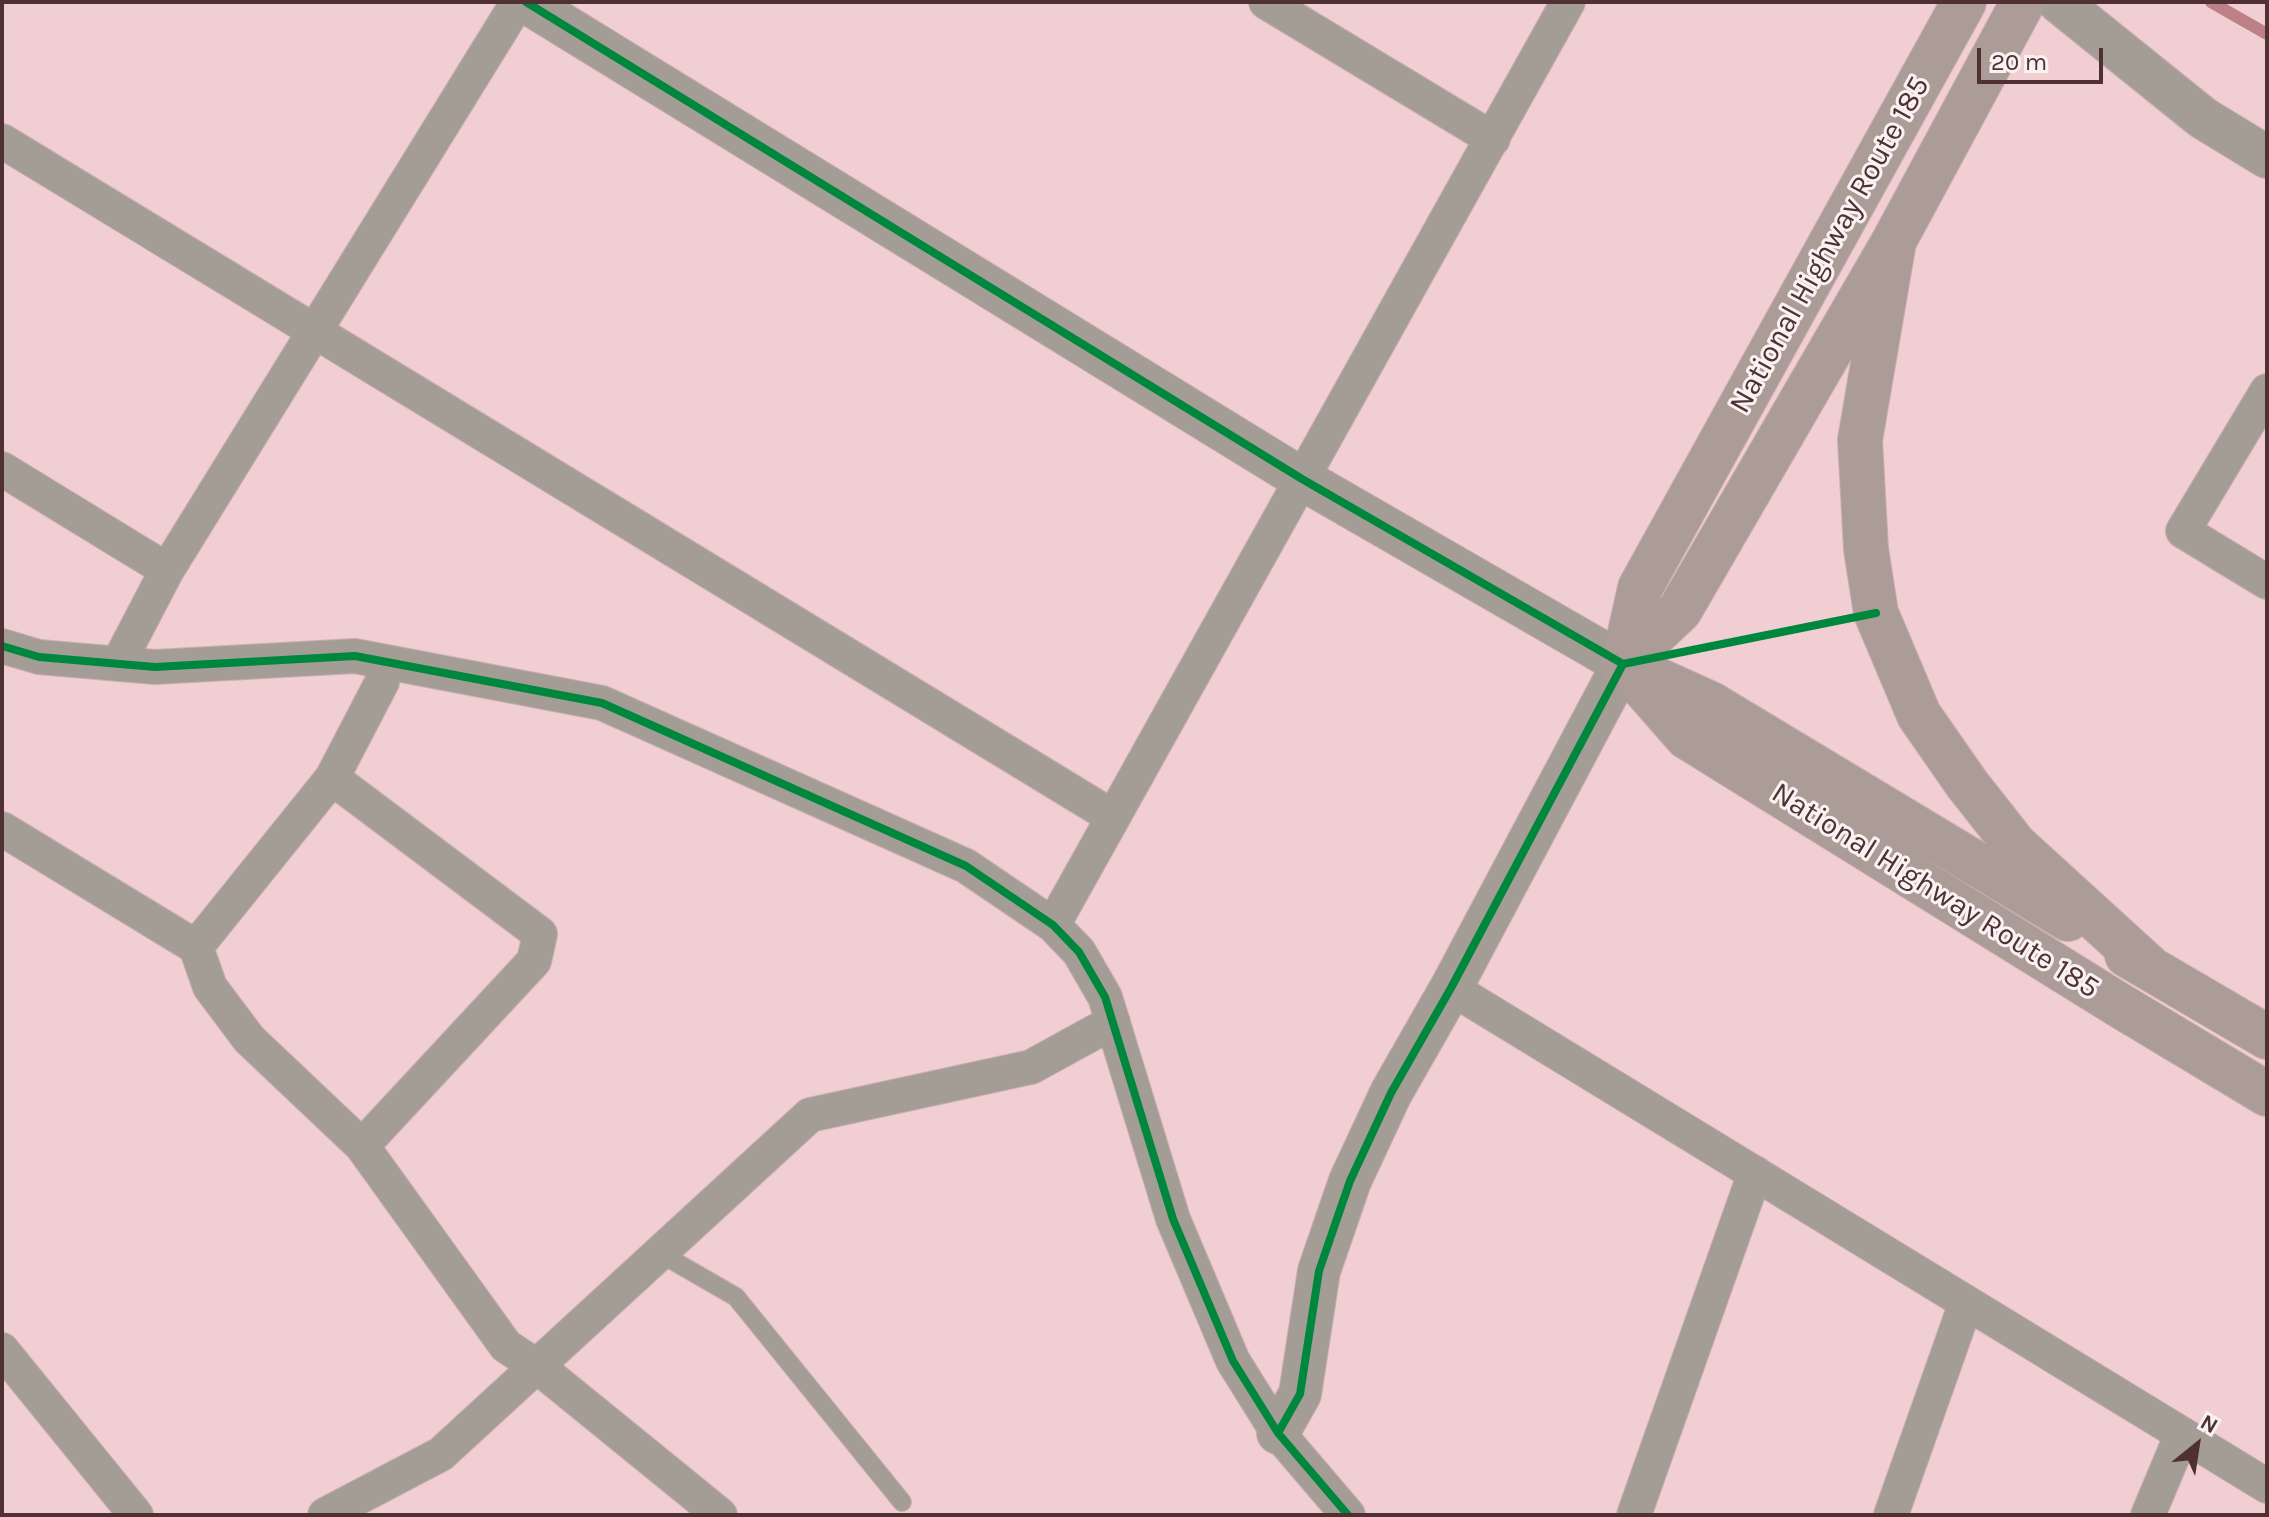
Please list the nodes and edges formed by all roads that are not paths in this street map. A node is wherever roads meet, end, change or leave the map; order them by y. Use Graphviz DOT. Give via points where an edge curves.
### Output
graph roads {
  1 [pos="518,2"];
  2 [pos="526,2"];
  3 [pos="1266,2"];
  4 [pos="1568,2"];
  5 [pos="1964,2"];
  6 [pos="2023,2"];
  7 [pos="2059,2"];
  8 [pos="1493,139"];
  9 [pos="2,141"];
  10 [pos="2267,157"];
  11 [pos="1894,241"];
  12 [pos="315,332"];
  13 [pos="2267,391"];
  14 [pos="2,469"];
  15 [pos="1302,479"];
  16 [pos="167,570"];
  17 [pos="2267,582"];
  18 [pos="2,646"];
  19 [pos="384,662"];
  20 [pos="118,664"];
  21 [pos="1623,664"];
  22 [pos="332,778"];
  23 [pos="1113,817"];
  24 [pos="2,829"];
  25 [pos="1053,925"];
  26 [pos="196,947"];
  27 [pos="2151,969"];
  28 [pos="1451,988"];
  29 [pos="1113,1022"];
  30 [pos="2267,1037"];
  31 [pos="2267,1094"];
  32 [pos="362,1146"];
  33 [pos="1755,1173"];
  34 [pos="658,1252"];
  35 [pos="1966,1303"];
  36 [pos="2,1350"];
  37 [pos="538,1367"];
  38 [pos="1278,1433"];
  39 [pos="2182,1434"];
  40 [pos="2267,1486"];
  41 [pos="902,1502"];
  42 [pos="136,1515"];
  43 [pos="325,1515"];
  44 [pos="720,1515"];
  45 [pos="1348,1515"];
  46 [pos="1634,1515"];
  47 [pos="1891,1515"];
  48 [pos="2148,1515"];
  1 -- 12 [label="street"];
  2 -- 15 [label="street"];
  3 -- 8 [label="street"];
  4 -- 8 [label="street"];
  5 -- 21 [label="highway, National Highway Route 185" via="1640,588"];
  6 -- 11 [label="highway, National Highway Route 185"];
  7 -- 10 [label="street" via="2203,118"];
  8 -- 15 [label="street"];
  9 -- 12 [label="street"];
  11 -- 21 [label="highway, National Highway Route 185" via="1680,610"];
  11 -- 27 [label="highway" via="1860,440 1866,549 1876,613 1919,715 1967,784 2015,845"];
  12 -- 16 [label="street"];
  12 -- 23 [label="street"];
  13 -- 17 [label="street" via="2183,531"];
  14 -- 16 [label="street"];
  15 -- 21 [label="street"];
  15 -- 23 [label="street"];
  16 -- 20 [label="street"];
  18 -- 20 [label="street" via="39,657"];
  19 -- 20 [label="street" via="355,656 155,667"];
  19 -- 22 [label="street" via="382,682"];
  19 -- 25 [label="street" via="602,703 966,866"];
  21 -- 27 [label="highway, National Highway Route 185" via="1711,704"];
  21 -- 28 [label="street"];
  21 -- 31 [label="highway, National Highway Route 185" via="1687,737"];
  22 -- 26 [label="street"];
  22 -- 32 [label="street" via="540,934 534,961"];
  23 -- 25 [label="street"];
  24 -- 26 [label="street"];
  25 -- 29 [label="street" via="1079,952"];
  26 -- 32 [label="street" via="210,987 249,1039"];
  27 -- 30 [label="highway, National Highway Route 185"];
  28 -- 33 [label="street"];
  28 -- 38 [label="street" via="1391,1093 1350,1181 1319,1271 1300,1394"];
  29 -- 34 [label="street" via="1031,1067 810,1115"];
  29 -- 38 [label="street" via="1173,1219 1233,1361"];
  32 -- 37 [label="street" via="506,1346"];
  33 -- 35 [label="street"];
  33 -- 46 [label="street"];
  34 -- 37 [label="street"];
  34 -- 41 [label="lane" via="736,1297"];
  35 -- 39 [label="street"];
  35 -- 47 [label="street"];
  36 -- 42 [label="street"];
  37 -- 43 [label="street" via="441,1454"];
  37 -- 44 [label="street"];
  38 -- 45 [label="street"];
  39 -- 40 [label="street"];
  39 -- 48 [label="street"];
}
